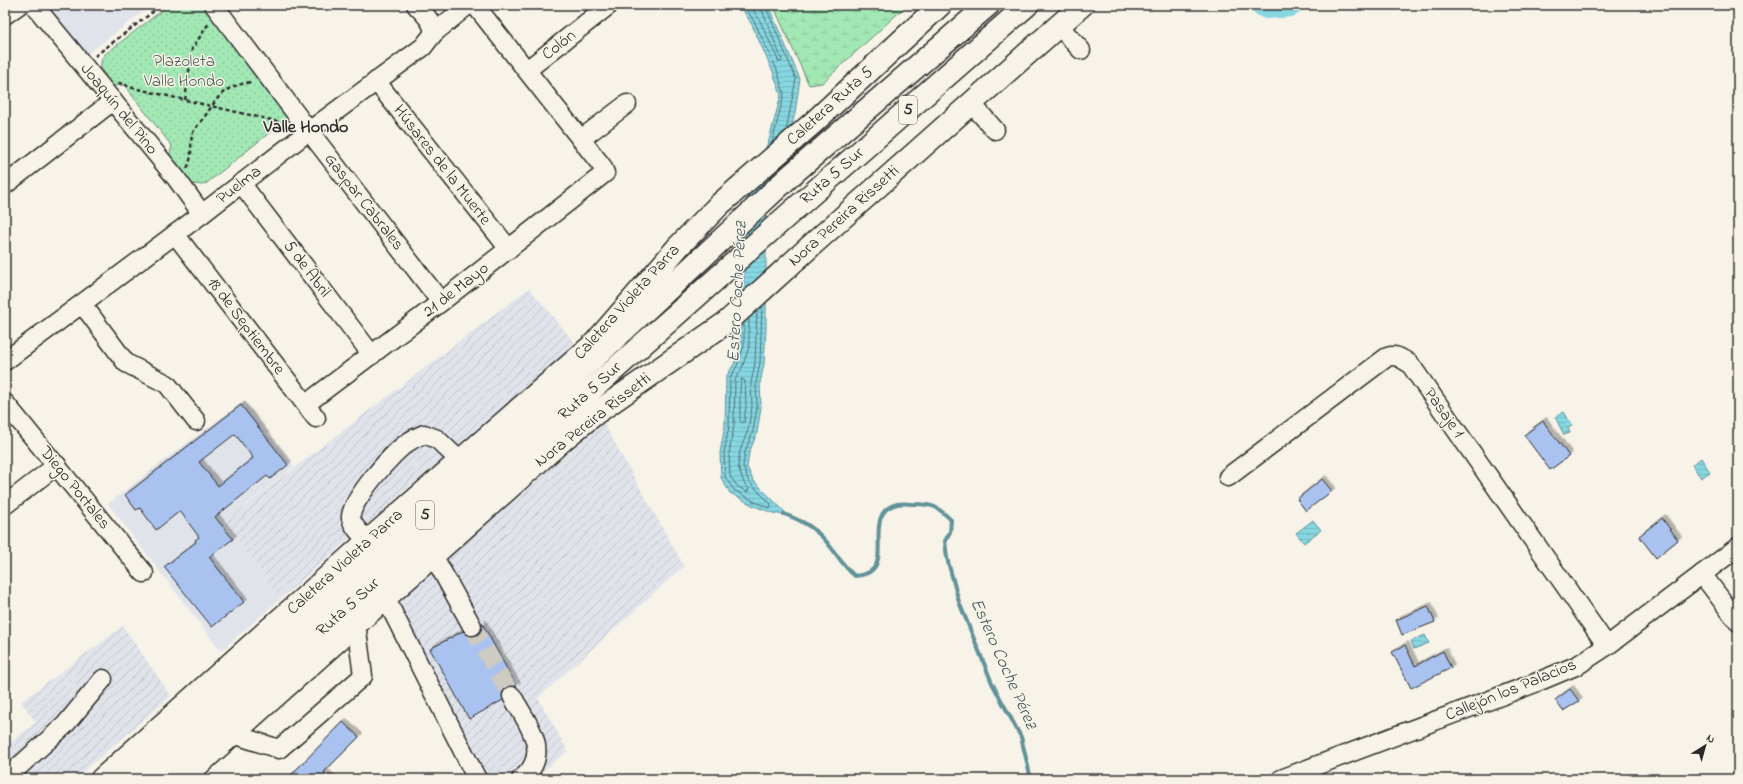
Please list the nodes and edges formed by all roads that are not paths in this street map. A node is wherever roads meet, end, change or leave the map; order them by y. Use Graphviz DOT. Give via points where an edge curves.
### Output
graph roads {
  1 [pos="20,5"];
  2 [pos="34,5"];
  3 [pos="416,5"];
  4 [pos="468,5"];
  5 [pos="475,5"];
  6 [pos="609,5"];
  7 [pos="940,5"];
  8 [pos="988,5"];
  9 [pos="1027,5"];
  10 [pos="1082,5"];
  11 [pos="217,8"];
  12 [pos="5,15"];
  13 [pos="1059,26"];
  14 [pos="434,33"];
  15 [pos="1081,50"];
  16 [pos="527,70"];
  17 [pos="376,81"];
  18 [pos="113,102"];
  19 [pos="971,103"];
  20 [pos="627,104"];
  21 [pos="995,130"];
  22 [pos="309,131"];
  23 [pos="581,139"];
  24 [pos="241,183"];
  25 [pos="5,185"];
  26 [pos="719,205"];
  27 [pos="202,214"];
  28 [pos="175,234"];
  29 [pos="509,249"];
  30 [pos="441,302"];
  31 [pos="81,305"];
  32 [pos="372,355"];
  33 [pos="5,361"];
  34 [pos="5,403"];
  35 [pos="311,411"];
  36 [pos="196,421"];
  37 [pos="460,461"];
  38 [pos="57,465"];
  39 [pos="1228,477"];
  40 [pos="5,505"];
  41 [pos="368,541"];
  42 [pos="1738,547"];
  43 [pos="433,555"];
  44 [pos="144,573"];
  45 [pos="1702,574"];
  46 [pos="385,597"];
  47 [pos="1738,622"];
  48 [pos="356,623"];
  49 [pos="472,626"];
  50 [pos="1607,646"];
  51 [pos="103,679"];
  52 [pos="512,696"];
  53 [pos="233,734"];
  54 [pos="5,779"];
  55 [pos="102,779"];
  56 [pos="124,779"];
  57 [pos="154,779"];
  58 [pos="182,779"];
  59 [pos="477,779"];
  60 [pos="521,779"];
  61 [pos="1281,779"];
  1 -- 12 [label="street"];
  2 -- 18 [label="street, Joaquín del Pino"];
  3 -- 14 [label="street" via="430,20"];
  4 -- 14 [label="street, Puelma"];
  5 -- 16 [label="street"];
  6 -- 16 [label="street, Colón"];
  7 -- 26 [label="main road, Caletera Ruta 5" via="814,122"];
  8 -- 56 [label="main road, Ruta 5 Sur / 5" via="790,176 414,525"];
  9 -- 57 [label="main road, Ruta 5 Sur / 5"];
  10 -- 13 [label="main road, Nora Pereira Rissetti"];
  11 -- 22 [label="street, Gaspar Cabrales"];
  13 -- 15 [label="street"];
  13 -- 19 [label="main road, Nora Pereira Rissetti"];
  14 -- 17 [label="street, Puelma" via="423,46"];
  16 -- 23 [label="street"];
  17 -- 22 [label="street, Puelma"];
  17 -- 29 [label="street, Húsares de la Muerte"];
  18 -- 25 [label="street"];
  18 -- 27 [label="street, Joaquín del Pino" via="176,178"];
  19 -- 21 [label="street"];
  19 -- 43 [label="main road, Nora Pereira Rissetti" via="727,322 596,413"];
  20 -- 23 [label="street"];
  22 -- 24 [label="street, Puelma"];
  22 -- 30 [label="street, Gaspar Cabrales"];
  23 -- 29 [label="street, 21 de Mayo" via="605,173"];
  24 -- 27 [label="street, Puelma"];
  24 -- 32 [label="street, 5 de Abril"];
  26 -- 37 [label="main road, Caletera Violeta Parra" via="678,247 595,344"];
  27 -- 28 [label="street, Puelma"];
  28 -- 31 [label="street, Puelma"];
  28 -- 35 [label="street, 18 de Septiembre"];
  29 -- 30 [label="street, 21 de Mayo"];
  30 -- 32 [label="street, 21 de Mayo"];
  31 -- 33 [label="street, Puelma"];
  31 -- 36 [label="street" via="89,312 126,363 167,384"];
  32 -- 35 [label="street, 21 de Mayo"];
  34 -- 38 [label="street, Diego Portales"];
  37 -- 41 [label="main road, Caletera Violeta Parra"];
  37 -- 41 [label="street" via="437,439 424,434 409,441 384,464 352,509 351,519"];
  38 -- 40 [label="street"];
  38 -- 44 [label="street, Diego Portales"];
  39 -- 50 [label="street, Pasaje 1" via="1387,357 1393,355 1402,358 1410,364"];
  41 -- 55 [label="main road, Caletera Violeta Parra"];
  42 -- 45 [label="street, Callejón los Palacios"];
  43 -- 46 [label="main road, Nora Pereira Rissetti"];
  43 -- 49 [label="street"];
  45 -- 47 [label="street"];
  45 -- 50 [label="street, Callejón los Palacios"];
  46 -- 48 [label="main road, Nora Pereira Rissetti"];
  46 -- 59 [label="street"];
  48 -- 53 [label="main road, Nora Pereira Rissetti"];
  48 -- 53 [label="street" via="363,676 279,749"];
  50 -- 61 [label="street, Callejón los Palacios" via="1578,665 1535,683"];
  51 -- 54 [label="street" via="65,725"];
  52 -- 60 [label="street" via="537,746 531,769"];
  53 -- 58 [label="main road, Nora Pereira Rissetti"];
}
